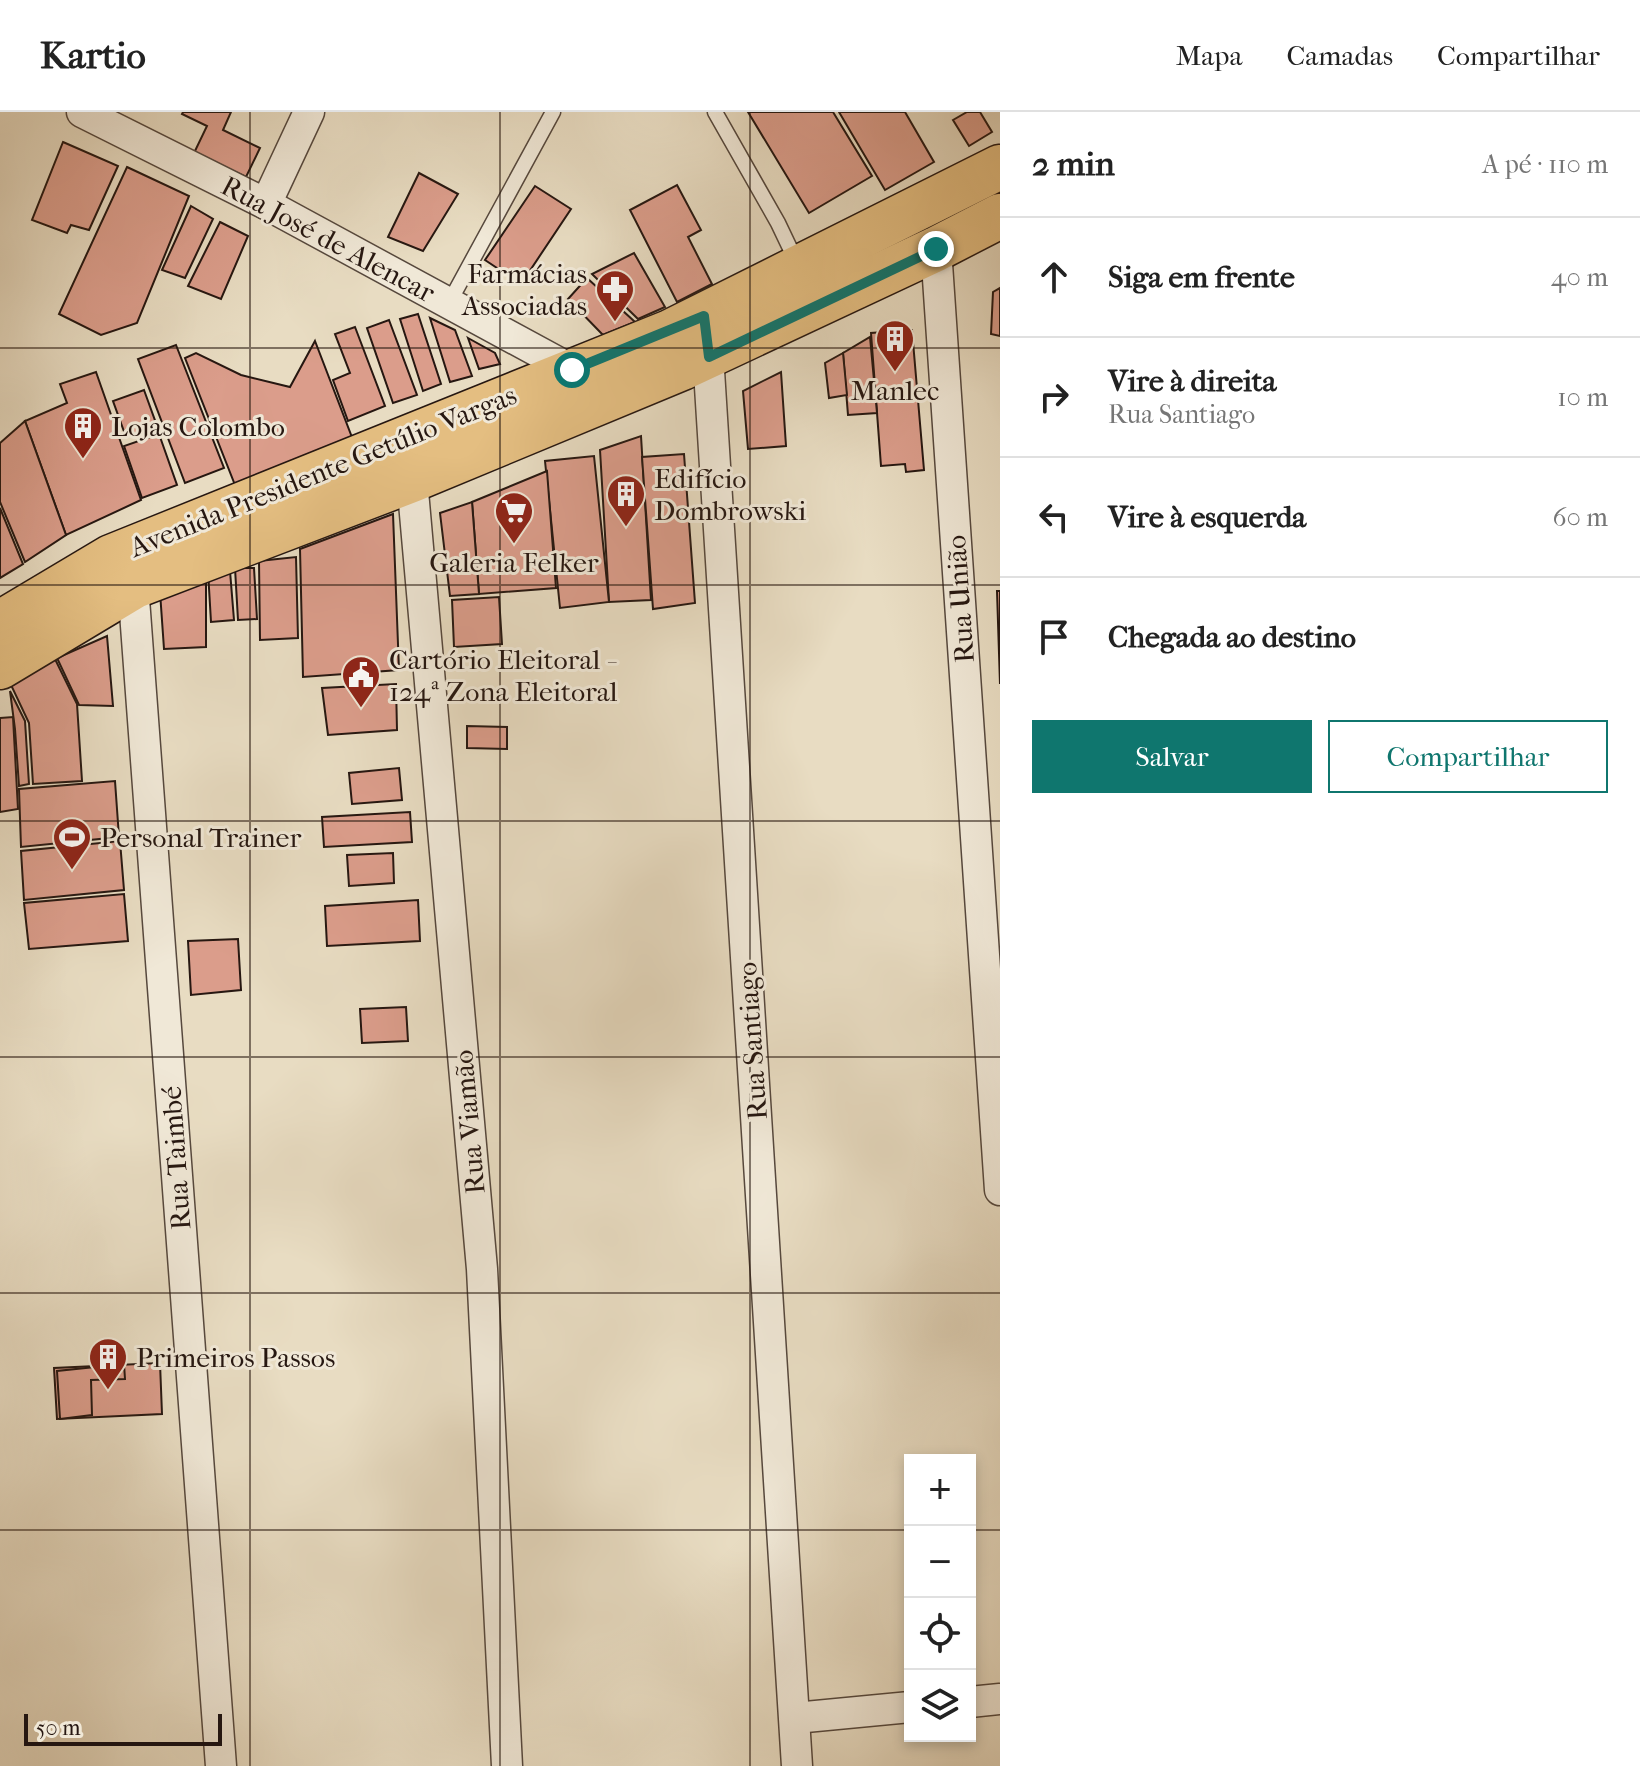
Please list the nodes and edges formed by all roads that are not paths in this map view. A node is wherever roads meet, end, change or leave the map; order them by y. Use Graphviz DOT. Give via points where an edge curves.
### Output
graph roads {
  1 [pos="82,112"];
  2 [pos="309,112"];
  3 [pos="553,112"];
  4 [pos="715,112"];
  5 [pos="1000,167"];
  6 [pos="266,204"];
  7 [pos="1000,216"];
  8 [pos="936,249"];
  9 [pos="800,269"];
  10 [pos="449,303"];
  11 [pos="706,336"];
  12 [pos="572,370"];
  13 [pos="412,480"];
  14 [pos="131,568"];
  15 [pos="0,623"];
  16 [pos="0,667"];
  17 [pos="1000,1190"];
  18 [pos="1000,1699"];
  19 [pos="976,1701"];
  20 [pos="904,1708"];
  21 [pos="795,1718"];
  22 [pos="221,1766"];
  23 [pos="507,1766"];
  24 [pos="797,1766"];
  1 -- 6 [label="street, Rua José de Alencar"];
  2 -- 6 [label="street"];
  3 -- 10 [label="lane"];
  4 -- 9 [label="lane"];
  5 -- 9 [label="main road, Avenida Presidente Getúlio Vargas"];
  6 -- 10 [label="street, Rua José de Alencar"];
  7 -- 8 [label="main road, Avenida Presidente Getúlio Vargas"];
  8 -- 11 [label="main road, Avenida Presidente Getúlio Vargas"];
  8 -- 17 [label="street, Rua União"];
  9 -- 11 [label="main road, Avenida Presidente Getúlio Vargas"];
  10 -- 12 [label="street, Rua José de Alencar"];
  11 -- 12 [label="main road, Avenida Presidente Getúlio Vargas"];
  11 -- 13 [label="main road, Avenida Presidente Getúlio Vargas"];
  11 -- 21 [label="street, Rua Santiago"];
  12 -- 14 [label="main road, Avenida Presidente Getúlio Vargas"];
  13 -- 14 [label="main road, Avenida Presidente Getúlio Vargas"];
  13 -- 23 [label="street, Rua Viamão" via="482,1269"];
  14 -- 15 [label="main road, Avenida Presidente Getúlio Vargas" via="111,557"];
  14 -- 16 [label="main road, Avenida Presidente Getúlio Vargas"];
  14 -- 22 [label="street, Rua Taimbé"];
  18 -- 19 [label="street"];
  20 -- 21 [label="street"];
  21 -- 24 [label="street, Rua Santiago"];
}
